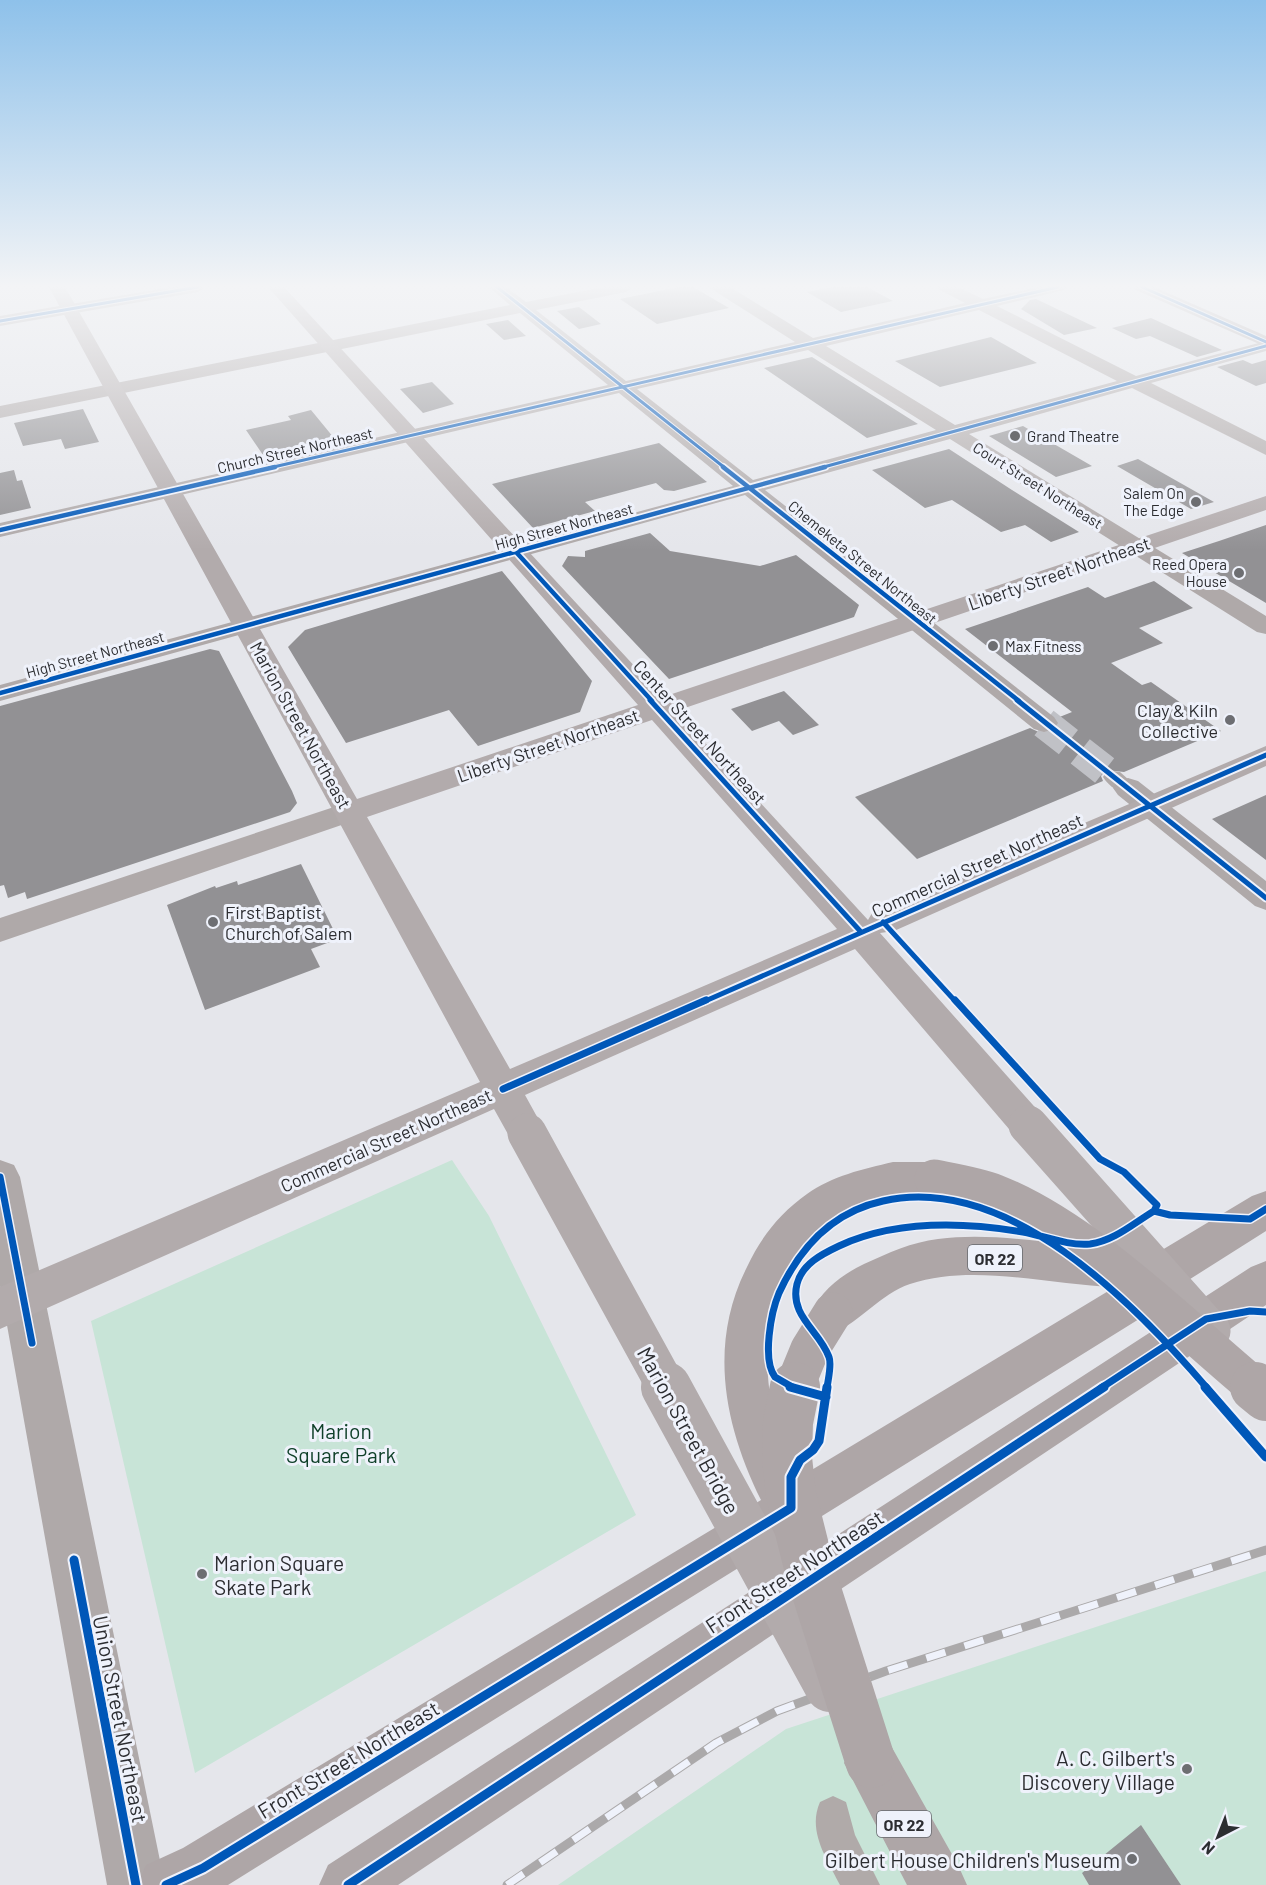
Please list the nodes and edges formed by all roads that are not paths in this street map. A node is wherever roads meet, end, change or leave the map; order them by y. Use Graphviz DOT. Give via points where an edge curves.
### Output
graph roads {
  1 [pos="106,375"];
  2 [pos="184,375"];
  3 [pos="356,375"];
  4 [pos="608,375"];
  5 [pos="676,375"];
  6 [pos="866,375"];
  7 [pos="1121,375"];
  8 [pos="1159,375"];
  9 [pos="1135,382"];
  10 [pos="623,387"];
  11 [pos="114,389"];
  12 [pos="0,412"];
  13 [pos="963,429"];
  14 [pos="411,436"];
  15 [pos="1266,449"];
  16 [pos="750,488"];
  17 [pos="171,491"];
  18 [pos="1266,503"];
  19 [pos="0,530"];
  20 [pos="1137,547"];
  21 [pos="516,552"];
  22 [pos="917,621"];
  23 [pos="246,626"];
  24 [pos="1266,627"];
  25 [pos="0,693"];
  26 [pos="658,708"];
  27 [pos="1044,723"];
  28 [pos="1266,755"];
  29 [pos="1130,790"];
  30 [pos="349,812"];
  31 [pos="1266,898"];
  32 [pos="872,927"];
  33 [pos="0,930"];
  34 [pos="503,1089"];
  35 [pos="527,1133"];
  36 [pos="0,1177"];
  37 [pos="1266,1209"];
  38 [pos="1172,1267"];
  39 [pos="1266,1281"];
  40 [pos="12,1303"];
  41 [pos="1266,1395"];
  42 [pos="791,1508"];
  43 [pos="871,1763"];
  44 [pos="833,1815"];
  45 [pos="136,1885"];
  46 [pos="166,1885"];
  47 [pos="348,1885"];
  48 [pos="861,1885"];
  49 [pos="938,1885"];
  1 -- 11 [label="main road, Marion Street Northeast"];
  2 -- 11 [label="main road"];
  3 -- 14 [label="main road, Center Street Northeast"];
  4 -- 10 [label="main road, Chemeketa Street Northeast"];
  5 -- 10 [label="main road, Church Street Northeast"];
  6 -- 13 [label="main road, Court Street Northeast"];
  7 -- 9 [label="main road"];
  8 -- 9 [label="main road, High Street Northeast"];
  9 -- 13 [label="main road, High Street Northeast"];
  9 -- 15 [label="main road"];
  10 -- 14 [label="main road, Church Street Northeast"];
  10 -- 16 [label="main road, Chemeketa Street Northeast"];
  11 -- 12 [label="main road"];
  11 -- 17 [label="main road, Marion Street Northeast"];
  13 -- 16 [label="main road, High Street Northeast"];
  13 -- 20 [label="main road, Court Street Northeast" via="984,452"];
  14 -- 17 [label="main road, Church Street Northeast"];
  14 -- 21 [label="main road, Center Street Northeast"];
  16 -- 21 [label="main road, High Street Northeast"];
  16 -- 22 [label="main road, Chemeketa Street Northeast"];
  17 -- 19 [label="main road, Church Street Northeast"];
  17 -- 23 [label="main road, Marion Street Northeast"];
  18 -- 20 [label="main road, Liberty Street Northeast"];
  20 -- 22 [label="main road, Liberty Street Northeast"];
  20 -- 24 [label="main road, Court Street Northeast"];
  21 -- 23 [label="main road, High Street Northeast"];
  21 -- 26 [label="main road, Center Street Northeast"];
  22 -- 26 [label="main road, Liberty Street Northeast"];
  22 -- 27 [label="main road, Chemeketa Street Northeast"];
  23 -- 25 [label="main road, High Street Northeast"];
  23 -- 30 [label="main road, Marion Street Northeast"];
  26 -- 30 [label="main road, Liberty Street Northeast"];
  26 -- 32 [label="main road, Center Street Northeast"];
  28 -- 29 [label="main road, Commercial Street Northeast"];
  29 -- 31 [label="main road"];
  29 -- 32 [label="main road, Commercial Street Northeast" via="960,889"];
  30 -- 33 [label="main road, Liberty Street Northeast"];
  30 -- 34 [label="main road, Marion Street Northeast"];
  32 -- 34 [label="main road, Commercial Street Northeast"];
  32 -- 41 [label="main road, Center Street Northeast, bridge" via="1028,1125"];
  34 -- 35 [label="main road, Marion Street Northeast"];
  34 -- 40 [label="main road, Commercial Street Northeast"];
  35 -- 43 [label="main road, Marion Street Bridge, bridge"];
  36 -- 40 [label="main road, Union Street Northeast"];
  37 -- 38 [label="highway, Front Street Northeast"];
  38 -- 42 [label="highway, Front Street Northeast" via="1137,1297"];
  38 -- 43 [label="highway, OR 22, bridge" via="1081,1267 966,1255 923,1259 864,1284 833,1312 806,1352 786,1426 790,1496"];
  39 -- 47 [label="highway, Front Street Northeast"];
  40 -- 45 [label="main road, Union Street Northeast"];
  41 -- 42 [label="highway, bridge" via="1062,1229 1015,1202 966,1184 933,1179 873,1182 832,1197 789,1234 759,1285 748,1324 745,1369 758,1440"];
  42 -- 46 [label="highway, Front Street Northeast" via="203,1868"];
  43 -- 49 [label="highway, Marion Street Bridge / OR 22"];
  44 -- 48 [label="street" via="837,1839"];
}
